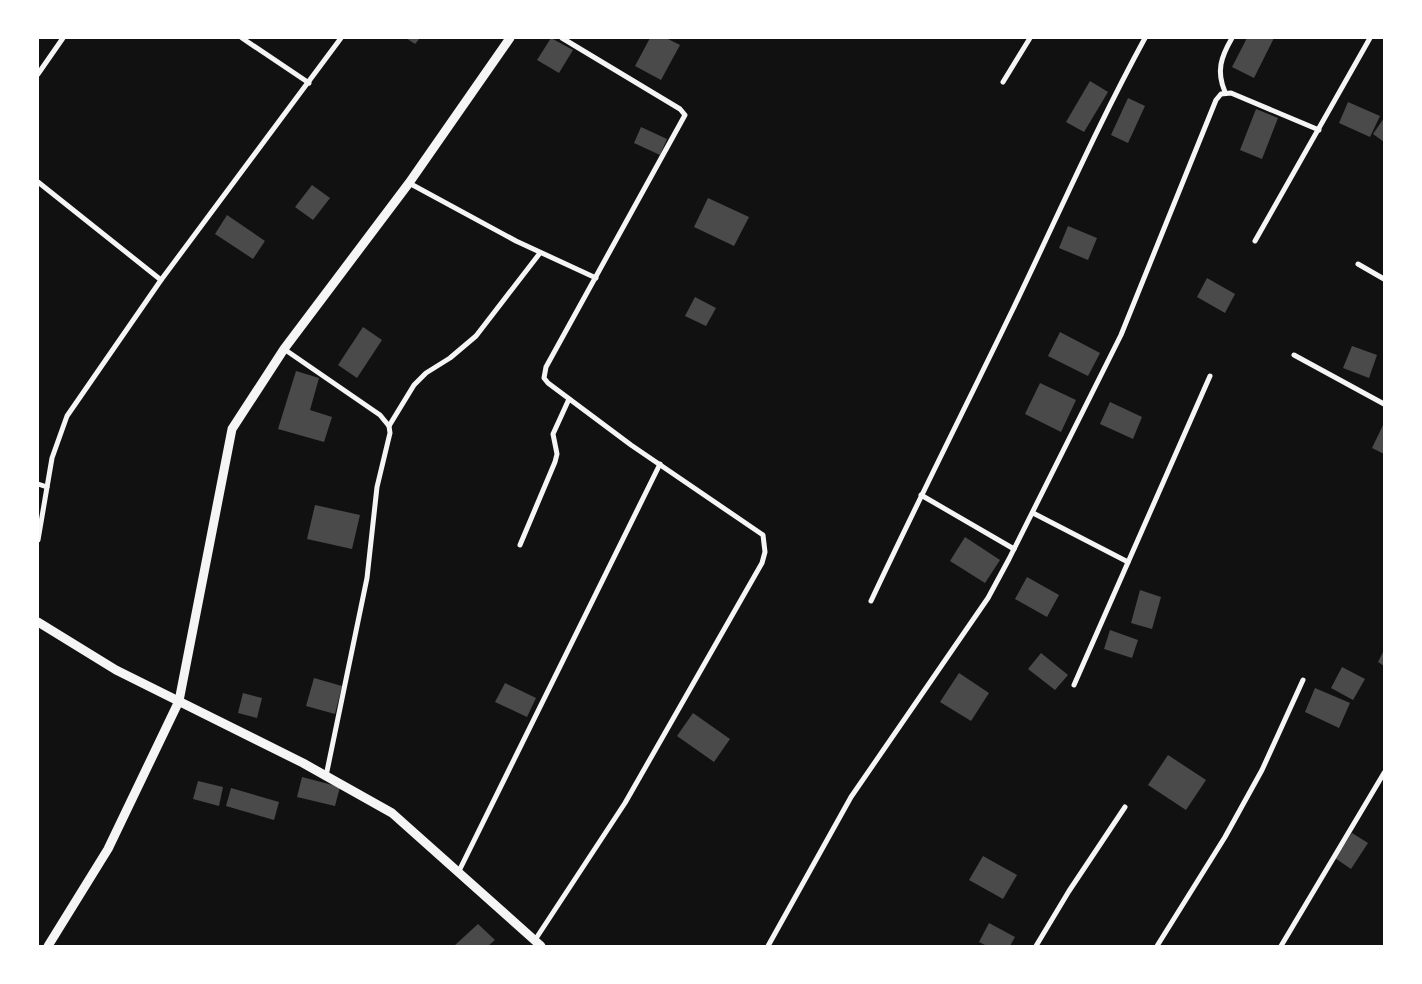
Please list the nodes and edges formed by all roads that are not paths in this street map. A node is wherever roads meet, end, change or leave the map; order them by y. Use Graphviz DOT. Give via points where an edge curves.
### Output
graph roads {
  1 [pos="63,38"];
  2 [pos="242,38"];
  3 [pos="340,38"];
  4 [pos="510,38"];
  5 [pos="562,38"];
  6 [pos="1030,38"];
  7 [pos="1143,38"];
  8 [pos="1232,38"];
  9 [pos="1370,38"];
  10 [pos="38,74"];
  11 [pos="1003,82"];
  12 [pos="309,83"];
  13 [pos="1225,92"];
  14 [pos="1319,130"];
  15 [pos="38,182"];
  16 [pos="409,183"];
  17 [pos="1255,241"];
  18 [pos="540,253"];
  19 [pos="1358,264"];
  20 [pos="596,278"];
  21 [pos="1384,278"];
  22 [pos="161,280"];
  23 [pos="284,349"];
  24 [pos="1294,355"];
  25 [pos="1210,376"];
  26 [pos="569,399"];
  27 [pos="1384,404"];
  28 [pos="389,426"];
  29 [pos="660,464"];
  30 [pos="38,484"];
  31 [pos="47,487"];
  32 [pos="921,495"];
  33 [pos="1033,513"];
  34 [pos="38,540"];
  35 [pos="520,545"];
  36 [pos="1014,549"];
  37 [pos="1128,562"];
  38 [pos="871,601"];
  39 [pos="38,622"];
  40 [pos="1303,680"];
  41 [pos="1074,685"];
  42 [pos="179,702"];
  43 [pos="1384,773"];
  44 [pos="326,776"];
  45 [pos="1125,807"];
  46 [pos="459,871"];
  47 [pos="538,943"];
  48 [pos="48,946"];
  49 [pos="768,946"];
  50 [pos="1036,946"];
  51 [pos="1157,946"];
  52 [pos="1282,946"];
  1 -- 10 [label="street"];
  2 -- 12 [label="street"];
  3 -- 12 [label="street"];
  4 -- 16 [label="street"];
  5 -- 20 [label="street" via="685,115"];
  6 -- 11 [label="street"];
  7 -- 32 [label="street"];
  8 -- 13 [label="street" via="1220,62"];
  9 -- 14 [label="street"];
  12 -- 22 [label="street"];
  13 -- 14 [label="street"];
  13 -- 33 [label="street" via="1216,100 1122,335"];
  14 -- 17 [label="street"];
  15 -- 22 [label="street"];
  16 -- 18 [label="street"];
  16 -- 23 [label="street"];
  18 -- 20 [label="street"];
  18 -- 28 [label="street" via="476,336 414,385"];
  19 -- 21 [label="street"];
  20 -- 26 [label="street" via="544,372 548,383"];
  22 -- 31 [label="street" via="67,416 52,458"];
  23 -- 28 [label="street" via="380,415"];
  23 -- 42 [label="street" via="232,429"];
  24 -- 27 [label="street"];
  25 -- 37 [label="street"];
  26 -- 29 [label="street"];
  26 -- 35 [label="street" via="553,434 557,454 555,462"];
  28 -- 44 [label="street" via="377,487 367,578"];
  29 -- 46 [label="street"];
  29 -- 47 [label="street" via="762,535 765,552 762,564 625,803"];
  30 -- 31 [label="street"];
  31 -- 34 [label="street"];
  32 -- 36 [label="street"];
  32 -- 38 [label="street"];
  33 -- 36 [label="street"];
  33 -- 37 [label="street"];
  36 -- 49 [label="street" via="988,598 851,797"];
  37 -- 41 [label="street"];
  39 -- 42 [label="street" via="116,670"];
  40 -- 51 [label="street" via="1248,795"];
  42 -- 44 [label="street"];
  42 -- 48 [label="street" via="108,849"];
  43 -- 52 [label="street"];
  44 -- 46 [label="street" via="392,813"];
  45 -- 50 [label="street"];
  46 -- 47 [label="street"];
}
